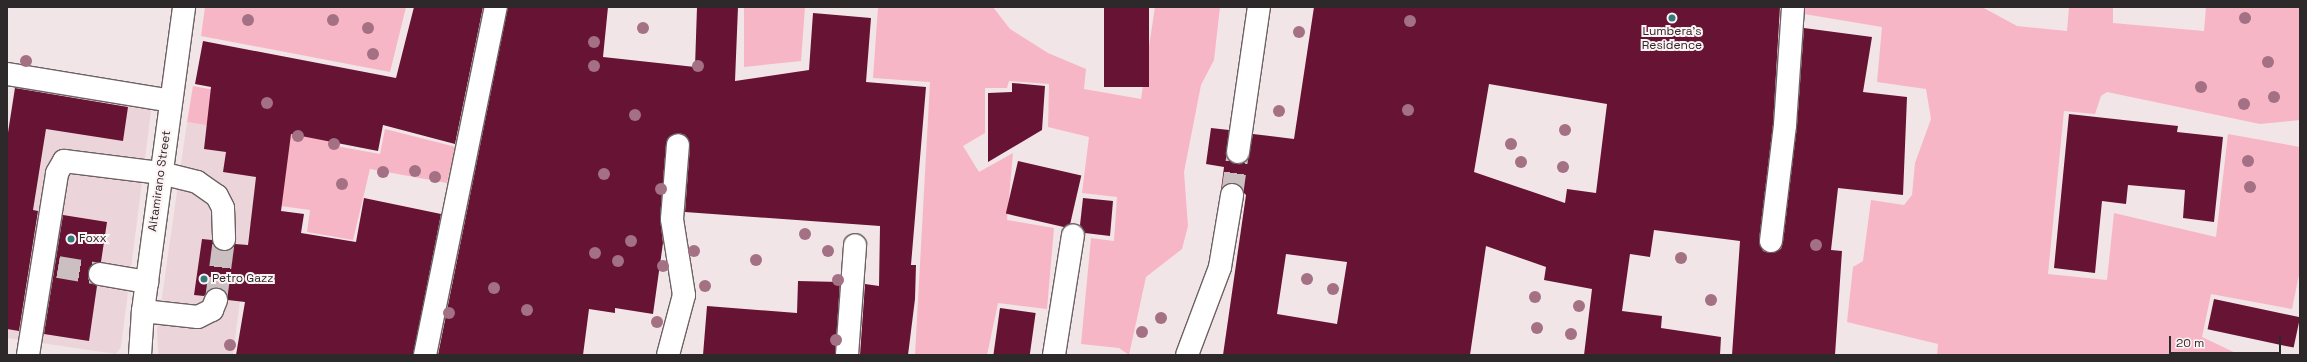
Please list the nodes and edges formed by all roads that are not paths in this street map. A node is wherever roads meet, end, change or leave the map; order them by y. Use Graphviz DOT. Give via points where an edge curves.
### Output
graph roads {
  1 [pos="184,7"];
  2 [pos="496,7"];
  3 [pos="1259,7"];
  4 [pos="1793,7"];
  5 [pos="7,74"];
  6 [pos="171,101"];
  7 [pos="678,145"];
  8 [pos="1238,152"];
  9 [pos="161,173"];
  10 [pos="1232,195"];
  11 [pos="1073,235"];
  12 [pos="224,240"];
  13 [pos="1771,241"];
  14 [pos="855,245"];
  15 [pos="100,274"];
  16 [pos="147,282"];
  17 [pos="216,300"];
  18 [pos="142,311"];
  19 [pos="28,355"];
  20 [pos="140,355"];
  21 [pos="425,355"];
  22 [pos="668,355"];
  23 [pos="847,355"];
  24 [pos="1054,355"];
  25 [pos="1187,355"];
  1 -- 6 [label="street, Altamirano Street"];
  2 -- 21 [label="street"];
  3 -- 8 [label="street"];
  4 -- 13 [label="street" via="1785,125"];
  5 -- 6 [label="street"];
  6 -- 9 [label="street, Altamirano Street"];
  7 -- 22 [label="street" via="672,219 683,300"];
  9 -- 12 [label="street" via="197,182 217,196 224,208"];
  9 -- 16 [label="street, Altamirano Street"];
  9 -- 19 [label="street" via="64,161 57,173 50,266"];
  10 -- 25 [label="street" via="1220,268"];
  11 -- 24 [label="street"];
  14 -- 23 [label="street"];
  15 -- 16 [label="street"];
  16 -- 18 [label="street, Altamirano Street"];
  17 -- 18 [label="street" via="209,314 198,317"];
  18 -- 20 [label="street, Altamirano Street"];
}
